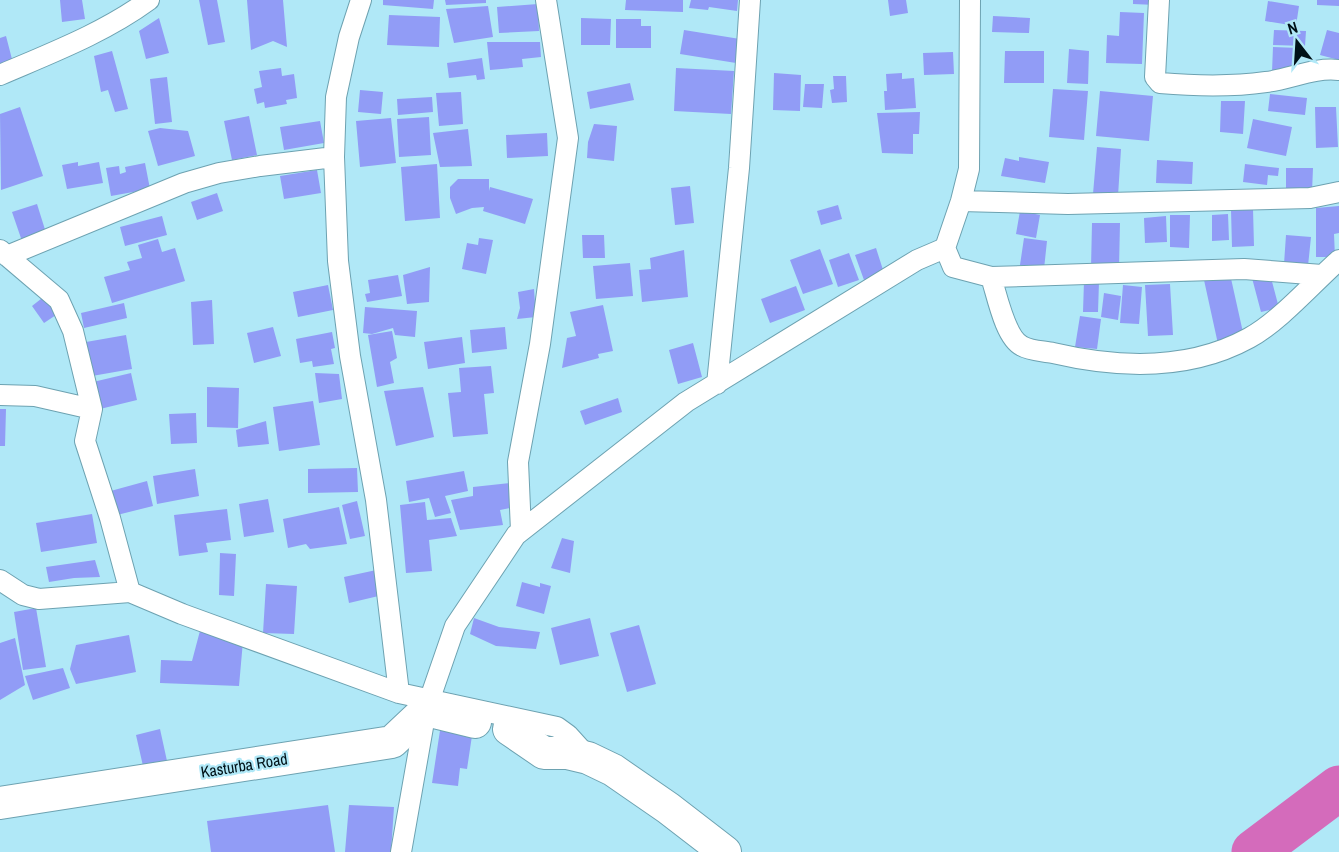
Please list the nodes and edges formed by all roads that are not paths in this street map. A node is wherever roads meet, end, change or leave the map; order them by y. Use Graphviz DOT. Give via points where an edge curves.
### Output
graph roads {
  1 [pos="149,0"];
  2 [pos="362,0"];
  3 [pos="546,0"];
  4 [pos="750,0"];
  5 [pos="970,0"];
  6 [pos="1159,0"];
  7 [pos="1339,70"];
  8 [pos="0,75"];
  9 [pos="334,157"];
  10 [pos="1339,192"];
  11 [pos="961,201"];
  12 [pos="945,248"];
  13 [pos="4,253"];
  14 [pos="1339,260"];
  15 [pos="1323,275"];
  16 [pos="991,277"];
  17 [pos="717,384"];
  18 [pos="0,395"];
  19 [pos="92,409"];
  20 [pos="521,531"];
  21 [pos="0,580"];
  22 [pos="130,592"];
  23 [pos="399,693"];
  24 [pos="428,705"];
  25 [pos="475,722"];
  26 [pos="509,729"];
  27 [pos="588,758"];
  28 [pos="0,803"];
  29 [pos="401,852"];
  30 [pos="725,852"];
  1 -- 8 [label="street" via="93,34"];
  2 -- 9 [label="street" via="336,97"];
  3 -- 20 [label="street" via="567,138 540,344 518,462"];
  4 -- 17 [label="street" via="739,168"];
  5 -- 11 [label="street" via="969,169"];
  6 -- 7 [label="street" via="1155,77 1160,83 1265,83 1318,69"];
  9 -- 13 [label="street" via="219,173 184,183"];
  9 -- 23 [label="street" via="338,261 350,356 376,500"];
  10 -- 11 [label="street" via="1310,198 1068,204"];
  11 -- 12 [label="street"];
  12 -- 16 [label="street" via="953,267"];
  12 -- 17 [label="street" via="917,260"];
  13 -- 19 [label="street" via="59,300 73,332"];
  14 -- 15 [label="street"];
  15 -- 16 [label="street" via="1244,269"];
  15 -- 16 [label="street" via="1249,338 1224,349 1151,364 1083,360 1022,346 1010,335"];
  17 -- 20 [label="street" via="686,402"];
  18 -- 19 [label="street" via="35,396"];
  19 -- 22 [label="street" via="85,441"];
  20 -- 24 [label="street" via="455,626"];
  21 -- 22 [label="street" via="23,595 39,599"];
  22 -- 23 [label="street"];
  23 -- 24 [label="street"];
  24 -- 25 [label="main road"];
  24 -- 27 [label="street" via="557,727"];
  24 -- 28 [label="main road, Kasturba Road" via="392,742"];
  24 -- 29 [label="street"];
  26 -- 27 [label="main road" via="544,753"];
  27 -- 30 [label="main road" via="613,770"];
}
